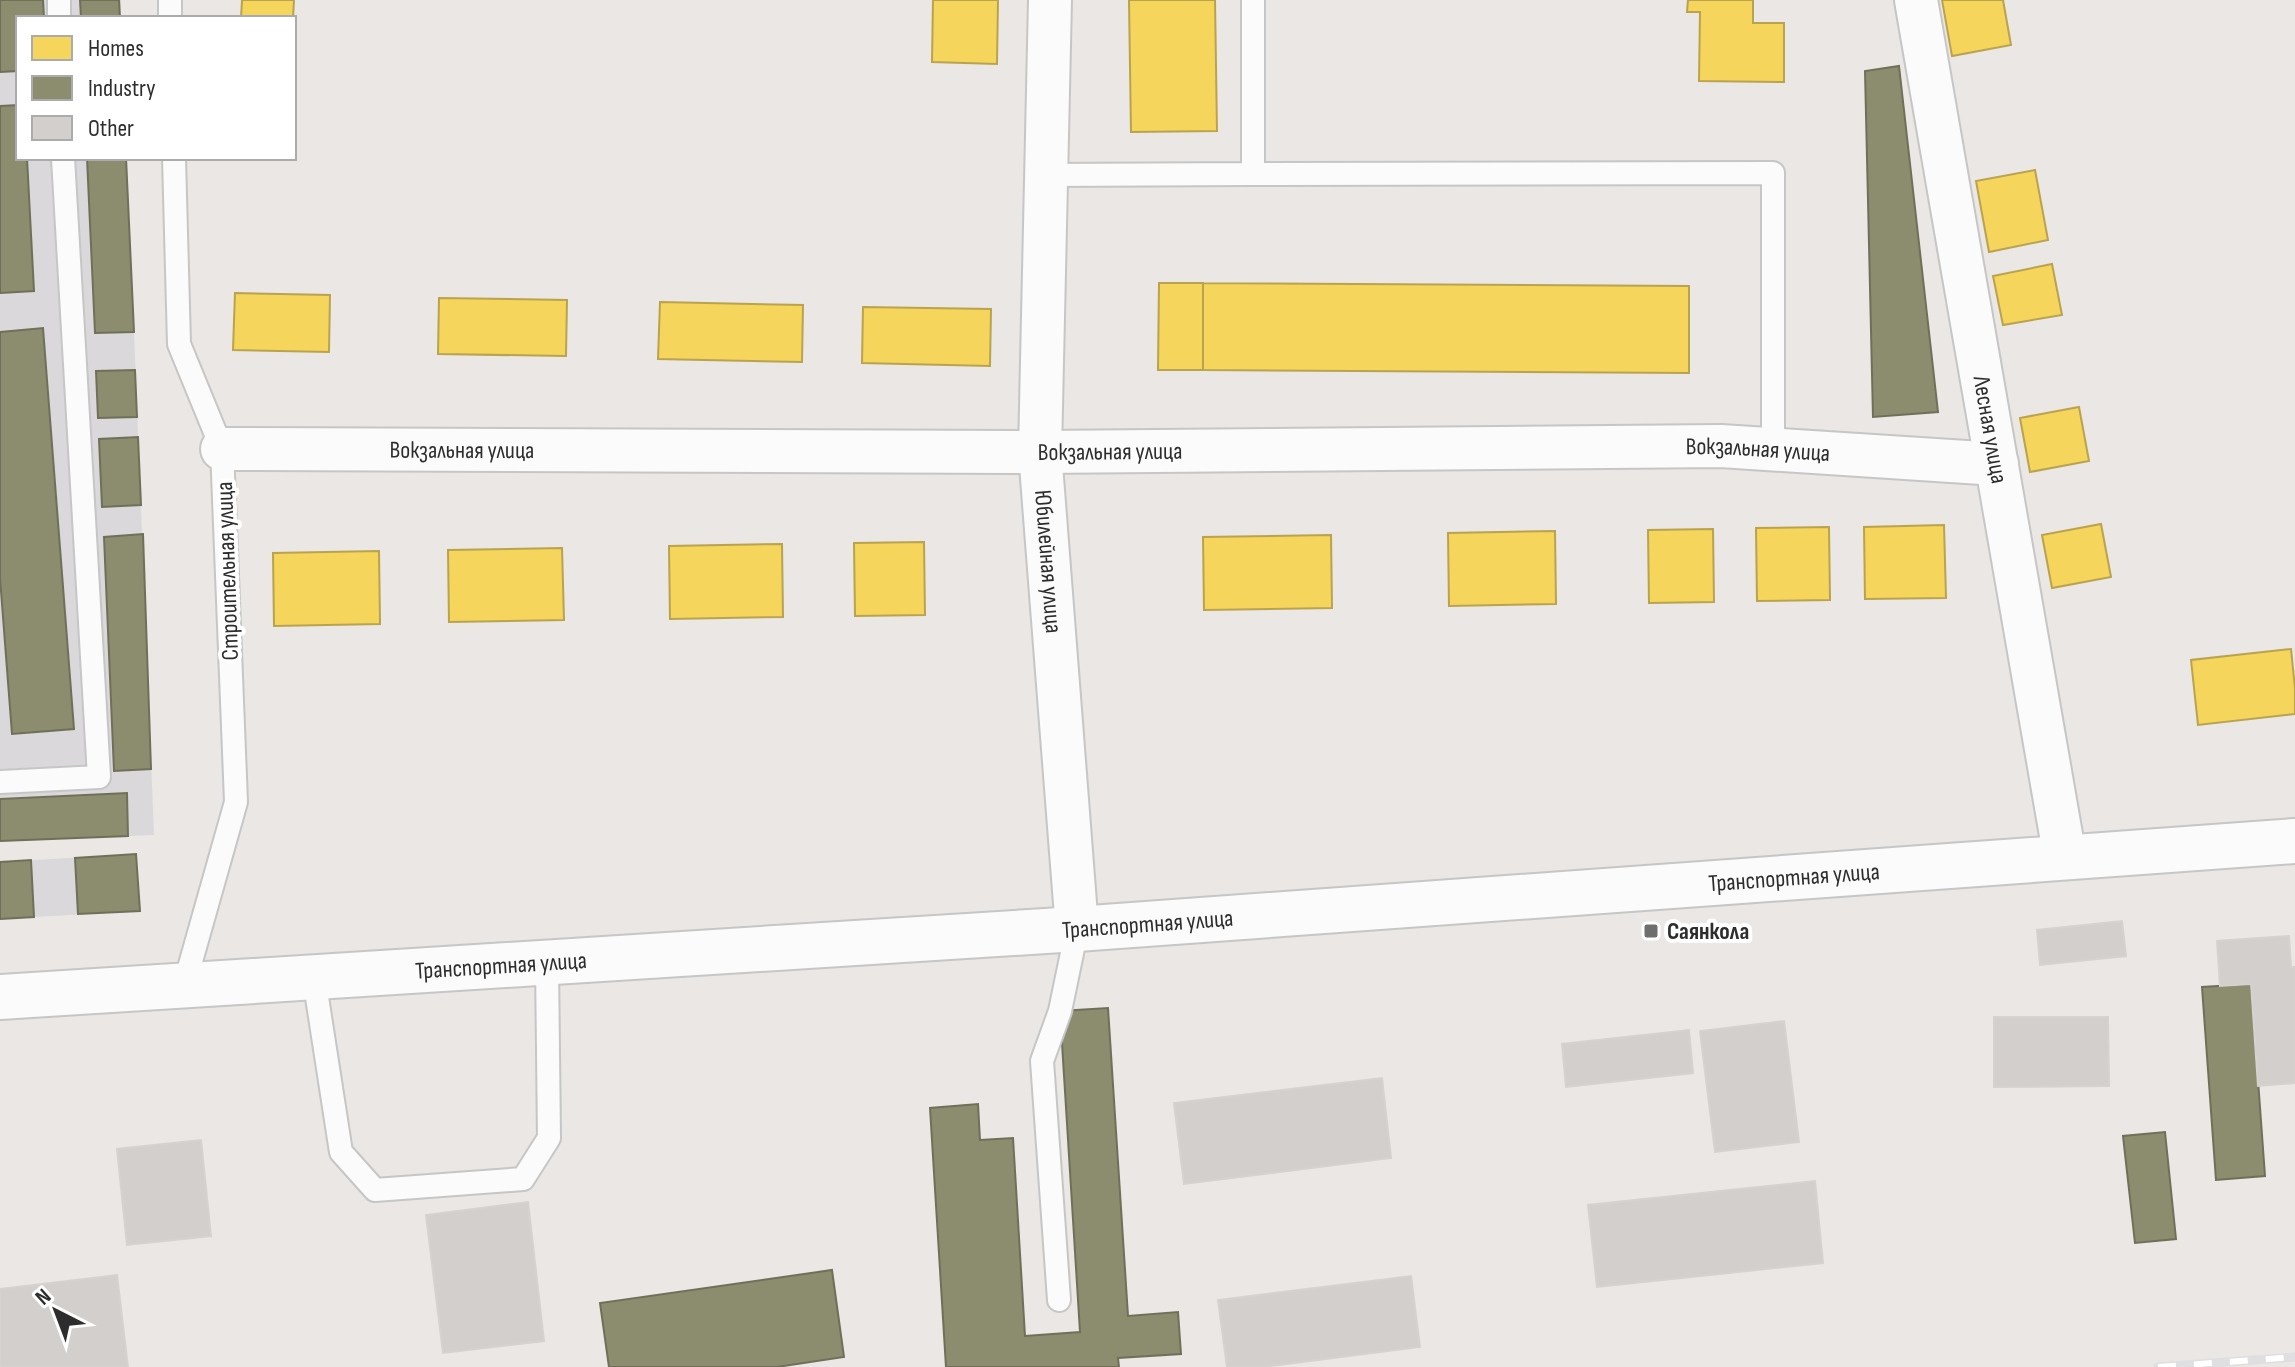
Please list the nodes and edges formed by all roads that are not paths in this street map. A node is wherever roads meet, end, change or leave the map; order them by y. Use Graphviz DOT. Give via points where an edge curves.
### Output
graph roads {
  1 [pos="1050,0"];
  2 [pos="1253,0"];
  3 [pos="1916,0"];
  4 [pos="63,160"];
  5 [pos="174,160"];
  6 [pos="1253,174"];
  7 [pos="1046,175"];
  8 [pos="222,449"];
  9 [pos="1773,450"];
  10 [pos="1040,452"];
  11 [pos="1997,464"];
  12 [pos="0,782"];
  13 [pos="2295,841"];
  14 [pos="2065,858"];
  15 [pos="1077,929"];
  16 [pos="547,963"];
  17 [pos="314,978"];
  18 [pos="184,986"];
  19 [pos="0,997"];
  20 [pos="1059,1300"];
  1 -- 7 [label="street, Юбилейная улица"];
  2 -- 6 [label="lane"];
  3 -- 11 [label="street, Лесная улица"];
  4 -- 12 [label="lane" via="99,777"];
  5 -- 8 [label="lane, Строительная улица" via="179,344"];
  6 -- 7 [label="lane"];
  6 -- 9 [label="lane" via="1773,173"];
  7 -- 10 [label="street, Юбилейная улица"];
  8 -- 10 [label="street, Вокзальная улица"];
  8 -- 18 [label="lane, Строительная улица" via="236,802"];
  9 -- 10 [label="street, Вокзальная улица" via="1721,446"];
  9 -- 11 [label="street, Вокзальная улица"];
  10 -- 15 [label="street, Юбилейная улица"];
  11 -- 14 [label="street, Лесная улица"];
  13 -- 14 [label="street, Транспортная улица"];
  14 -- 15 [label="street, Транспортная улица"];
  15 -- 16 [label="street, Транспортная улица"];
  15 -- 20 [label="lane" via="1060,1011 1042,1061"];
  16 -- 17 [label="street, Транспортная улица"];
  16 -- 17 [label="lane" via="549,1138 523,1179 375,1190 341,1152"];
  17 -- 18 [label="street, Транспортная улица"];
  18 -- 19 [label="street, Транспортная улица"];
}
